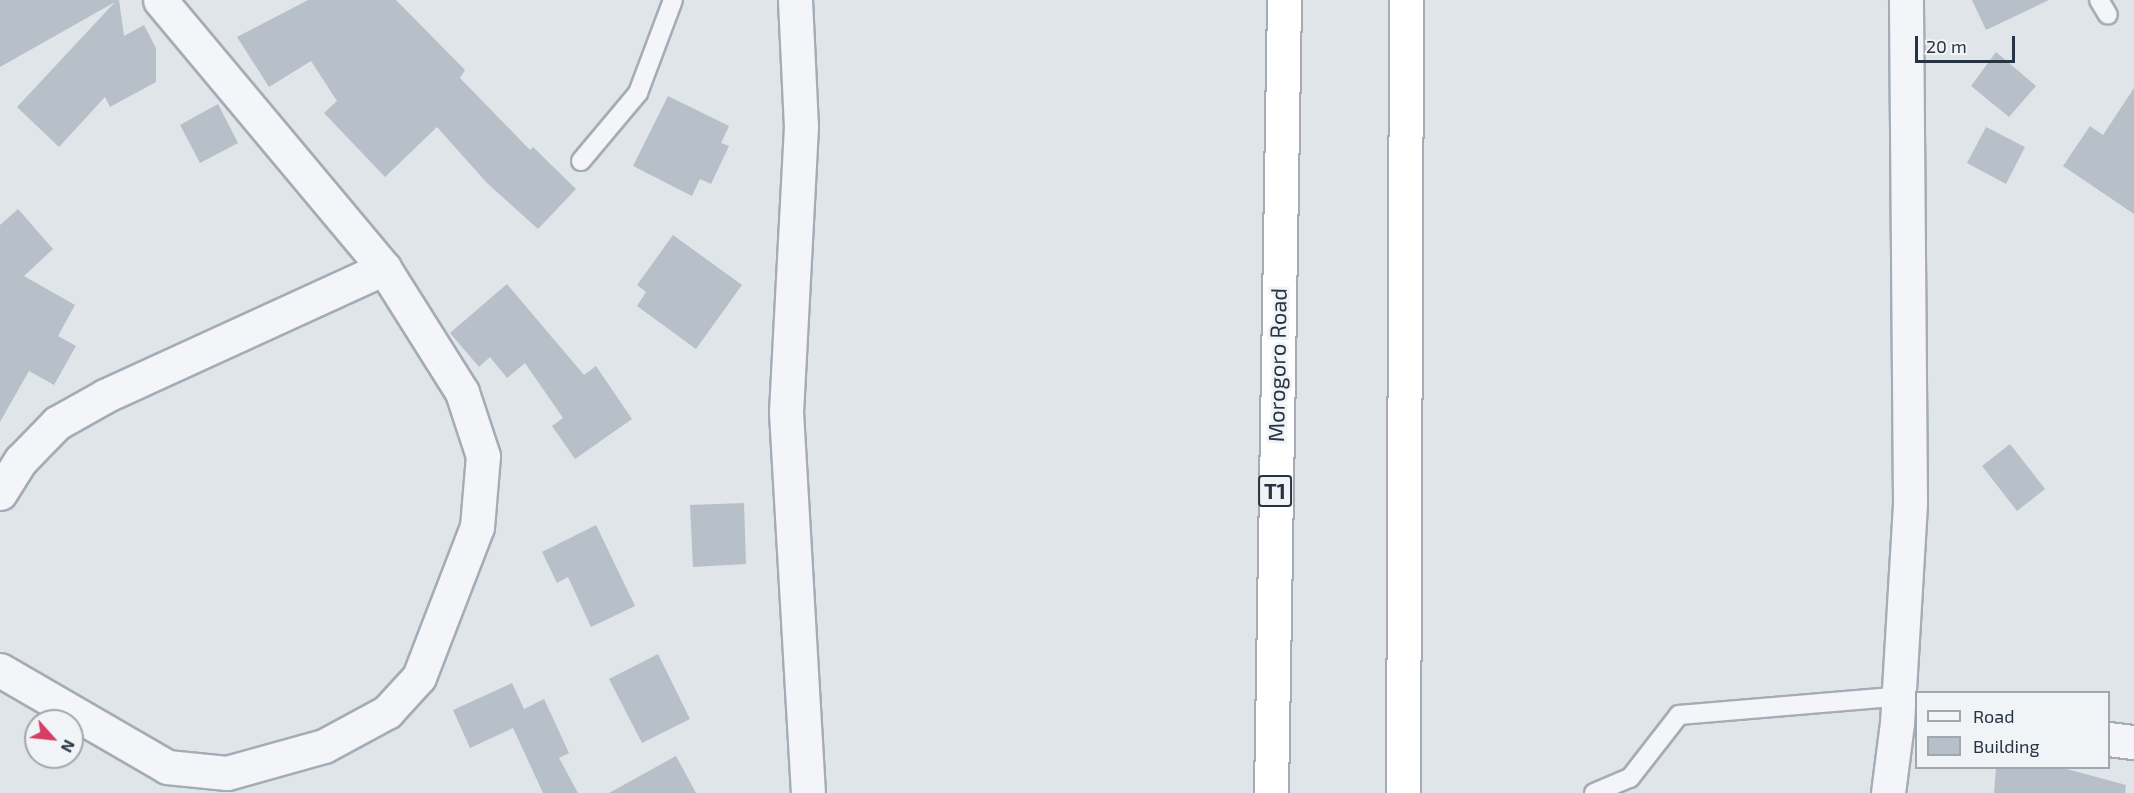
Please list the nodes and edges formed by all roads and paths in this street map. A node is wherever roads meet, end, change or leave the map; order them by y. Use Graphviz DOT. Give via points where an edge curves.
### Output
graph roads {
  1 [pos="160,0"];
  2 [pos="673,0"];
  3 [pos="795,0"];
  4 [pos="1284,0"];
  5 [pos="1406,0"];
  6 [pos="1906,0"];
  7 [pos="580,161"];
  8 [pos="384,268"];
  9 [pos="0,493"];
  10 [pos="0,670"];
  11 [pos="1903,715"];
  12 [pos="2110,739"];
  13 [pos="2134,742"];
  14 [pos="808,793"];
  15 [pos="1271,793"];
  16 [pos="1403,793"];
  17 [pos="1594,793"];
  18 [pos="1888,793"];
  1 -- 8 [label="street"];
  2 -- 7 [label="lane" via="638,93"];
  3 -- 14 [label="street" via="801,126 786,412"];
  4 -- 15 [label="highway, Morogoro Road / T1"];
  5 -- 16 [label="highway"];
  6 -- 11 [label="street" via="1910,503"];
  8 -- 9 [label="street" via="105,396 57,423 21,460"];
  8 -- 10 [label="street" via="462,392 483,456 477,527 438,636 419,677 387,712 324,746 227,773 167,767"];
  11 -- 17 [label="lane" via="1679,715 1630,778"];
  11 -- 18 [label="street"];
  12 -- 13 [label="street"];
}
